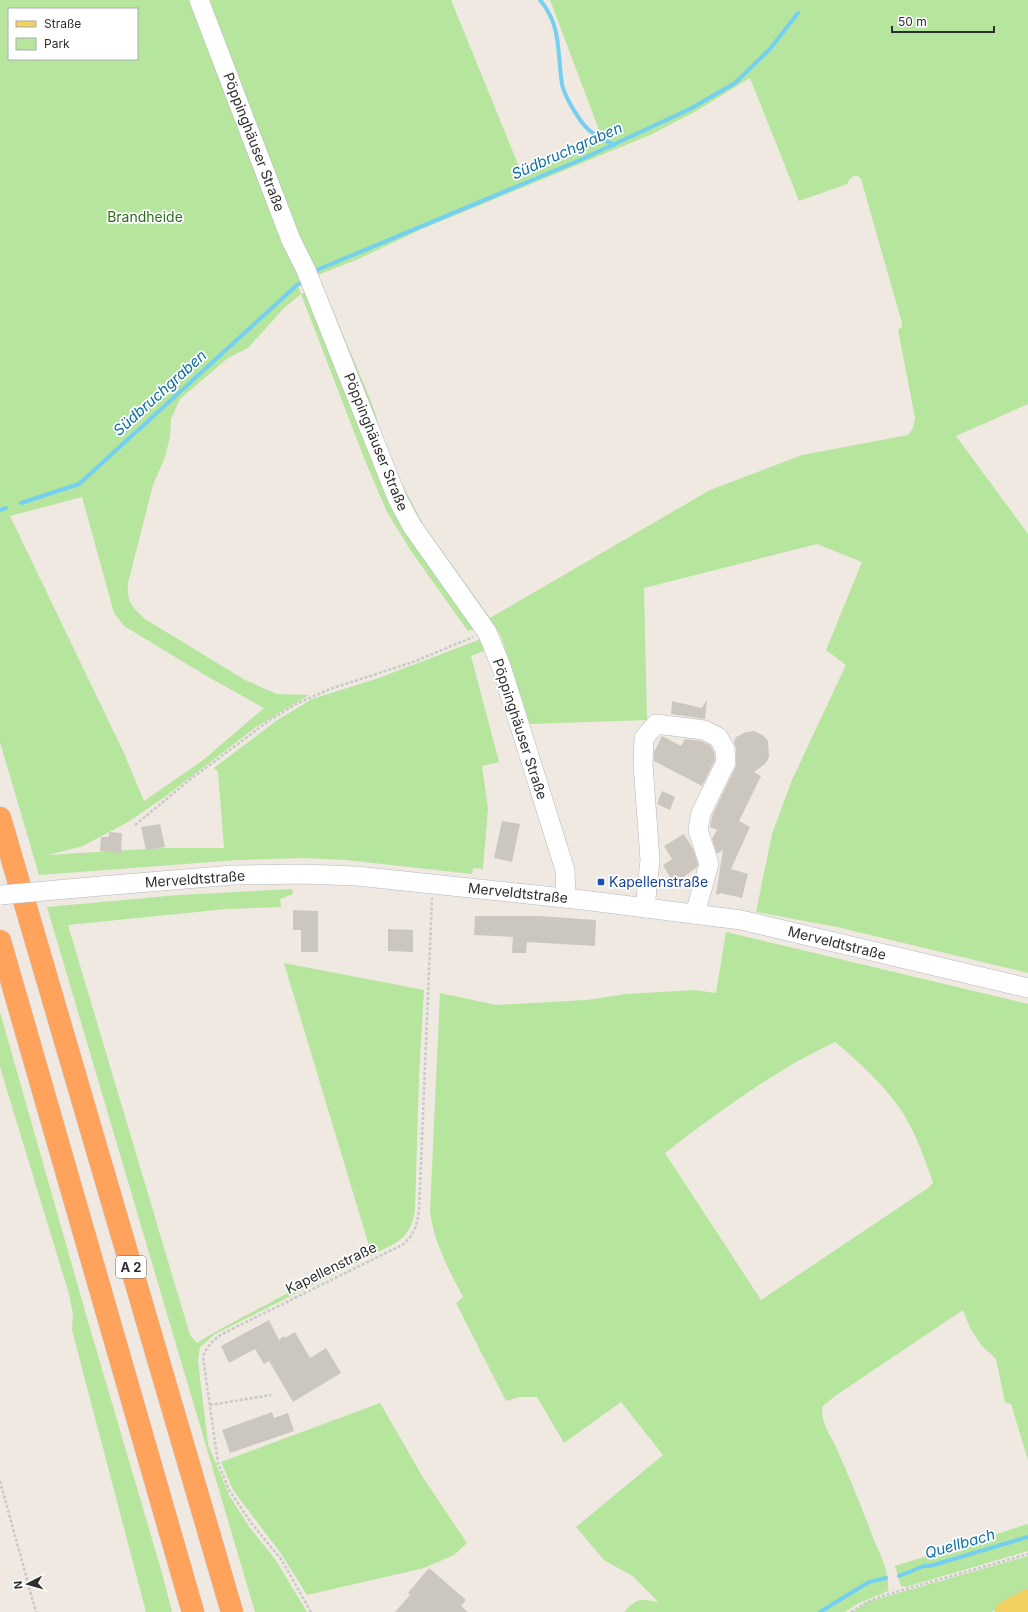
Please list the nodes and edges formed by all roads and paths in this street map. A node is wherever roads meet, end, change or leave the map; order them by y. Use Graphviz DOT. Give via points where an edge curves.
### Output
graph roads {
  1 [pos="199,0"];
  2 [pos="487,632"];
  3 [pos="0,818"];
  4 [pos="135,825"];
  5 [pos="432,884"];
  6 [pos="0,895"];
  7 [pos="566,898"];
  8 [pos="645,908"];
  9 [pos="695,914"];
  10 [pos="0,941"];
  11 [pos="1028,988"];
  12 [pos="271,1394"];
  13 [pos="210,1405"];
  14 [pos="0,1481"];
  15 [pos="1028,1554"];
  16 [pos="184,1584"];
  17 [pos="1028,1600"];
  18 [pos="36,1612"];
  19 [pos="186,1612"];
  20 [pos="193,1612"];
  21 [pos="232,1612"];
  22 [pos="311,1612"];
  23 [pos="851,1612"];
  24 [pos="1006,1612"];
  1 -- 2 [label="street, Pöppinghäuser Straße" via="291,240 306,270 397,498 412,526"];
  2 -- 4 [label="path" via="413,662 298,702 192,778"];
  2 -- 7 [label="street, Pöppinghäuser Straße" via="501,666 566,870"];
  3 -- 21 [label="highway, A 2"];
  5 -- 6 [label="street, Merveldtstraße, bridge" via="357,876 233,875"];
  5 -- 7 [label="street, Merveldtstraße"];
  5 -- 13 [label="path, Kapellenstraße" via="419,1211 416,1226 409,1240 402,1245 212,1341 205,1350 203,1362"];
  7 -- 8 [label="street, Merveldtstraße"];
  8 -- 9 [label="street, Merveldtstraße"];
  8 -- 9 [label="street" via="650,860 643,764 644,738 656,724 704,730 718,736 725,749 726,762 702,812 698,830 709,864"];
  9 -- 11 [label="street, Merveldtstraße" via="741,920"];
  10 -- 16 [label="highway, A 2"];
  12 -- 13 [label="path"];
  13 -- 22 [label="path, Kapellenstraße" via="218,1463 229,1490 280,1560"];
  14 -- 18 [label="path"];
  15 -- 23 [label="path" via="882,1596 866,1602"];
  16 -- 19 [label="highway"];
  16 -- 20 [label="highway, A 2"];
  17 -- 24 [label="main road"];
}
